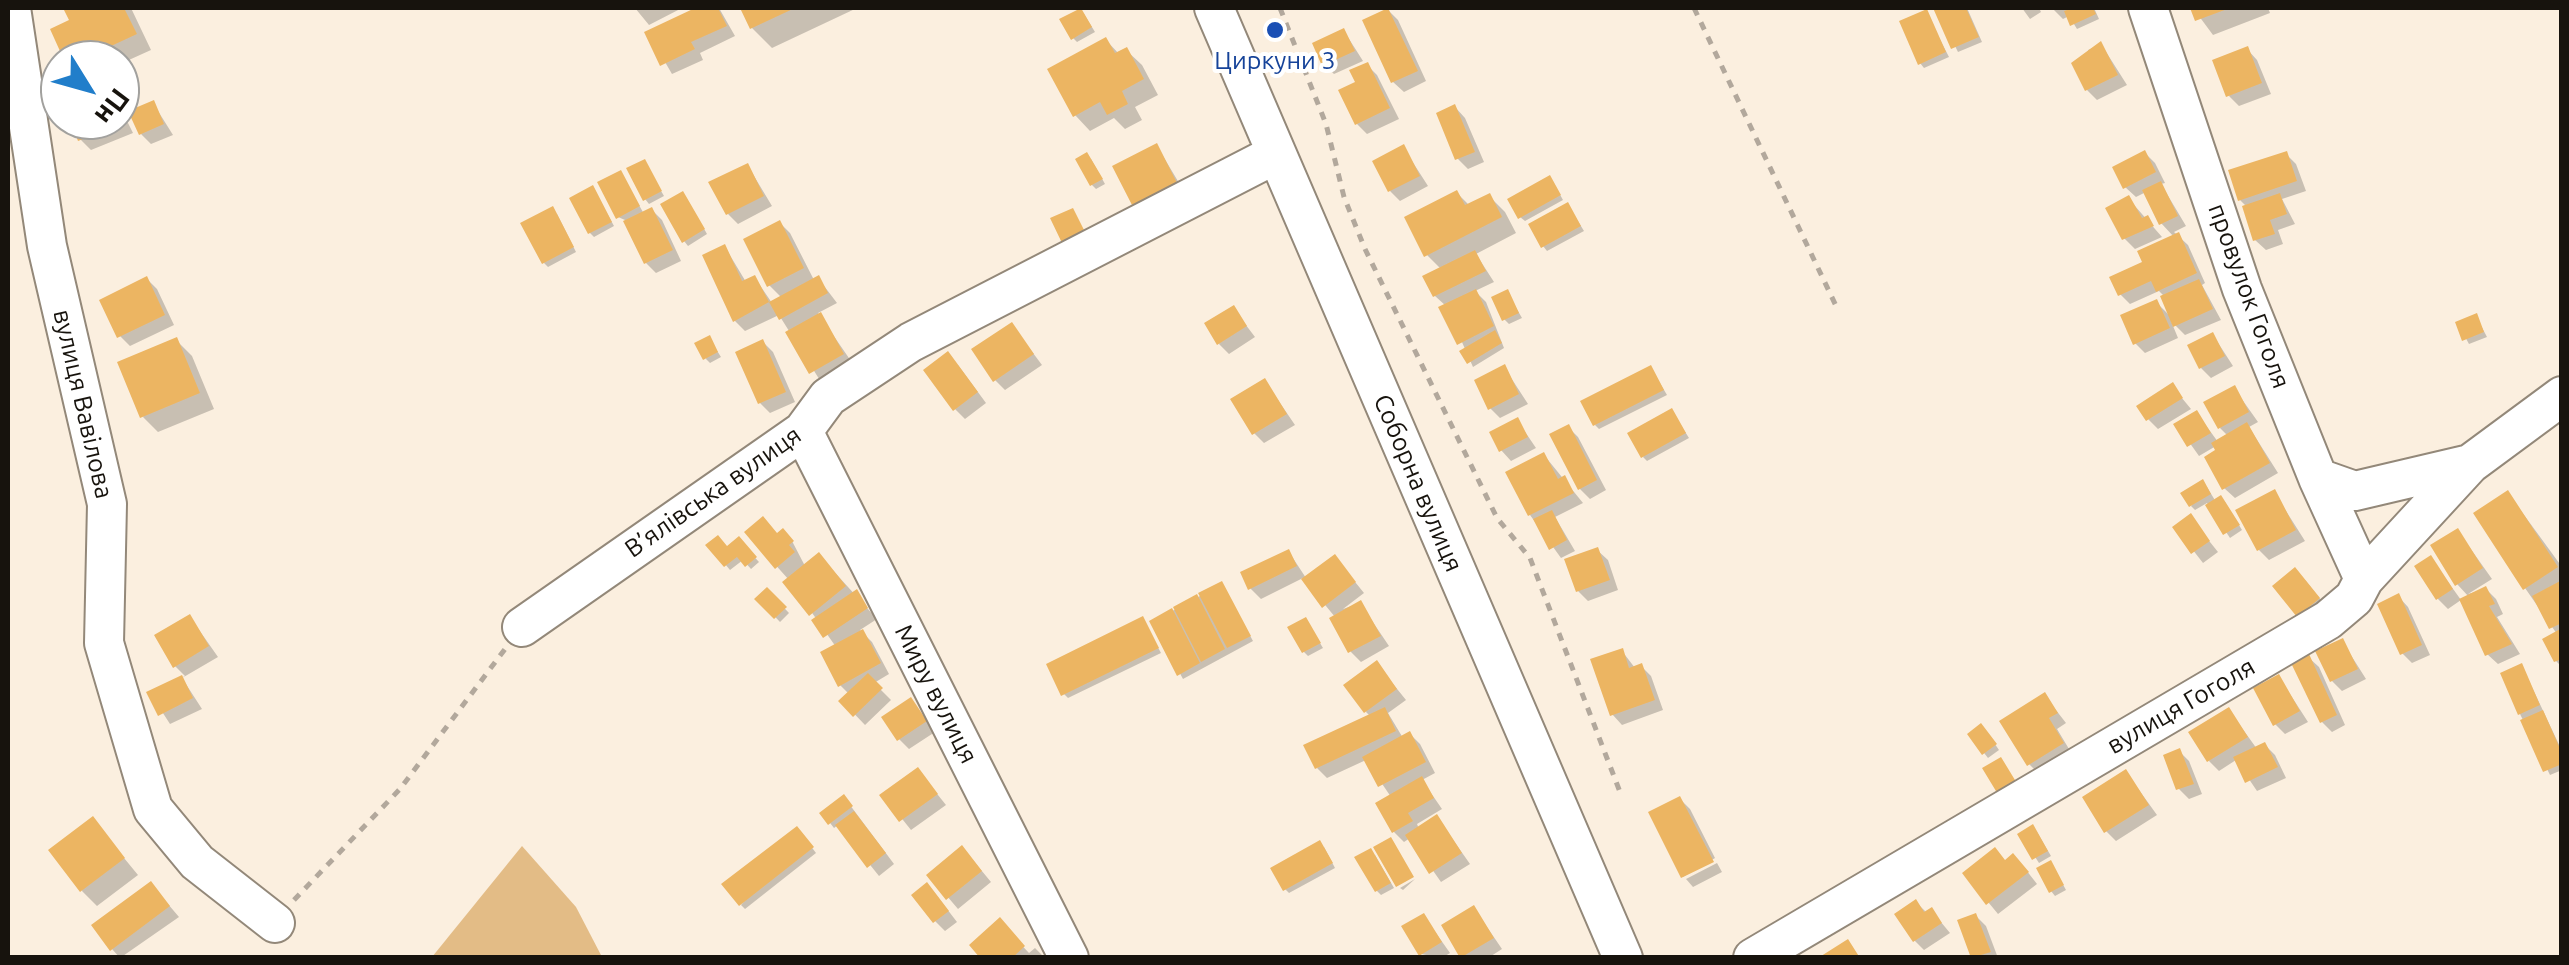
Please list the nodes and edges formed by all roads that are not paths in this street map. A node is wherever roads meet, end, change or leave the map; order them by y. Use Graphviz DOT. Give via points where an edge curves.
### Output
graph roads {
  1 [pos="12,8"];
  2 [pos="1214,8"];
  3 [pos="2148,8"];
  4 [pos="1276,154"];
  5 [pos="2562,396"];
  6 [pos="803,432"];
  7 [pos="2470,464"];
  8 [pos="2318,478"];
  9 [pos="2364,579"];
  10 [pos="522,627"];
  11 [pos="274,923"];
  12 [pos="1069,958"];
  13 [pos="1623,958"];
  14 [pos="1753,958"];
  1 -- 11 [label="street, вулиця Вавілова" via="46,246 108,504 104,644 152,808 197,862"];
  2 -- 4 [label="street, Соборна вулиця"];
  3 -- 8 [label="street, провулок Гоголя" via="2242,289"];
  4 -- 6 [label="street, В’ялівська вулиця" via="910,342 828,396"];
  4 -- 13 [label="street, Соборна вулиця"];
  5 -- 7 [label="street, вулиця Гоголя"];
  6 -- 10 [label="street, В’ялівська вулиця"];
  6 -- 12 [label="street, Миру вулиця"];
  7 -- 8 [label="street" via="2355,491"];
  7 -- 9 [label="street, вулиця Гоголя"];
  8 -- 9 [label="street, провулок Гоголя"];
  9 -- 14 [label="street, вулиця Гоголя" via="2354,598 2328,620"];
}
